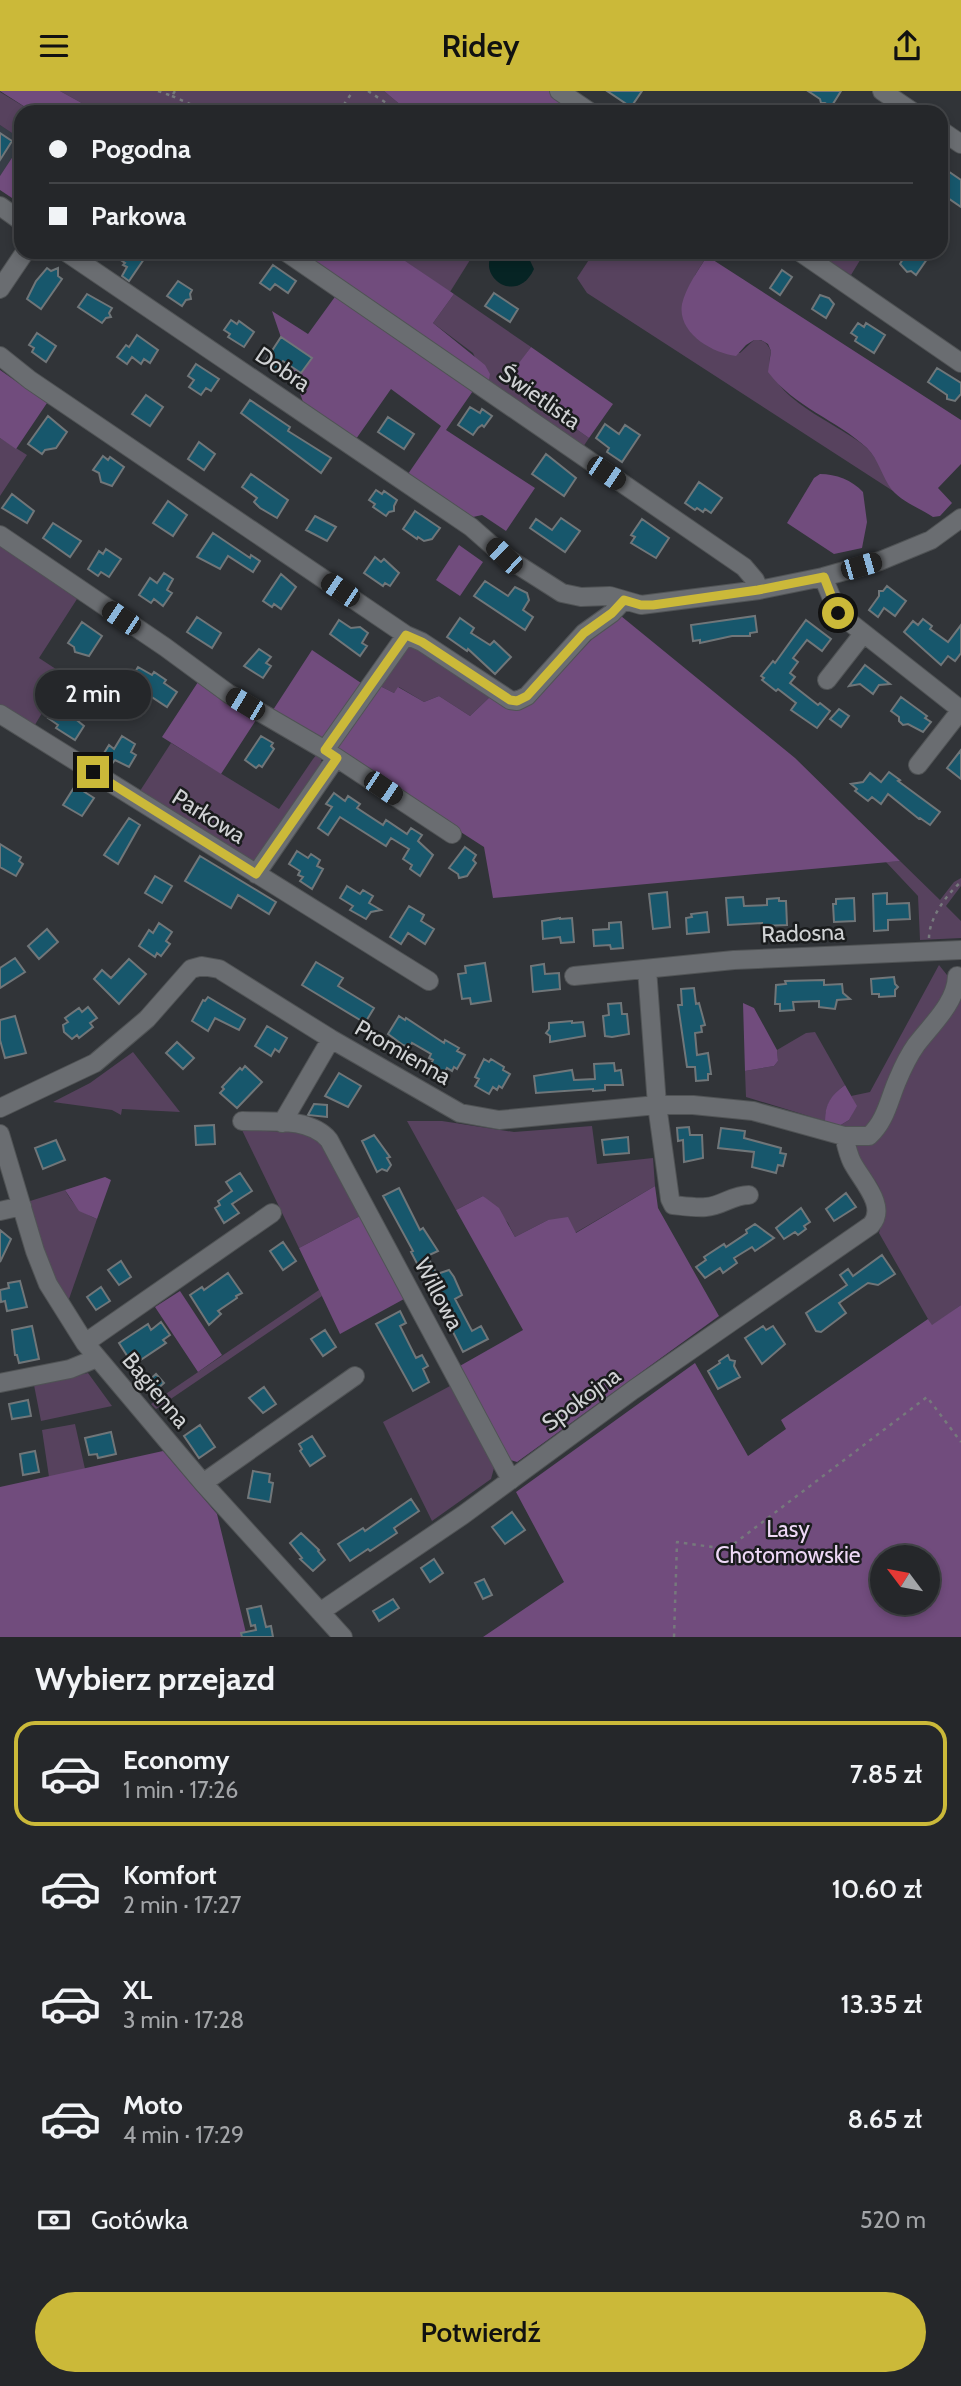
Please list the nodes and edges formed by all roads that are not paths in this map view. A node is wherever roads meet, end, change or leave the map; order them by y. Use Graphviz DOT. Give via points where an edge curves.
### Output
graph roads {
  1 [pos="559,91"];
  2 [pos="882,91"];
  3 [pos="580,105"];
  4 [pos="903,105"];
  5 [pos="20,259"];
  6 [pos="76,259"];
  7 [pos="296,259"];
  8 [pos="810,259"];
  9 [pos="0,289"];
  10 [pos="0,356"];
  11 [pos="961,363"];
  12 [pos="961,518"];
  13 [pos="0,535"];
  14 [pos="824,577"];
  15 [pos="758,590"];
  16 [pos="624,600"];
  17 [pos="863,634"];
  18 [pos="406,635"];
  19 [pos="827,680"];
  20 [pos="961,710"];
  21 [pos="0,714"];
  22 [pos="331,754"];
  23 [pos="918,765"];
  24 [pos="452,834"];
  25 [pos="256,874"];
  26 [pos="961,950"];
  27 [pos="647,969"];
  28 [pos="574,976"];
  29 [pos="957,976"];
  30 [pos="429,981"];
  31 [pos="331,1039"];
  32 [pos="657,1105"];
  33 [pos="0,1108"];
  34 [pos="242,1121"];
  35 [pos="282,1123"];
  36 [pos="0,1134"];
  37 [pos="844,1136"];
  38 [pos="749,1195"];
  39 [pos="22,1206"];
  40 [pos="0,1211"];
  41 [pos="272,1213"];
  42 [pos="85,1343"];
  43 [pos="97,1358"];
  44 [pos="355,1376"];
  45 [pos="0,1383"];
  46 [pos="511,1480"];
  47 [pos="203,1483"];
  48 [pos="320,1612"];
  49 [pos="343,1637"];
  1 -- 3 [label="street"];
  2 -- 4 [label="street"];
  5 -- 9 [label="street"];
  6 -- 16 [label="street, Dobra" via="562,593"];
  7 -- 15 [label="street, Świetlista" via="744,567"];
  8 -- 11 [label="street"];
  10 -- 18 [label="street"];
  12 -- 14 [label="street, Dobra" via="931,540"];
  13 -- 22 [label="street" via="229,694"];
  14 -- 15 [label="street, Dobra"];
  14 -- 17 [label="street" via="838,613"];
  15 -- 16 [label="street, Dobra" via="653,605"];
  16 -- 18 [label="street" via="517,701"];
  17 -- 19 [label="street"];
  17 -- 20 [label="street"];
  18 -- 22 [label="street"];
  20 -- 23 [label="street"];
  21 -- 25 [label="street, Parkowa"];
  22 -- 24 [label="street"];
  22 -- 25 [label="street"];
  25 -- 30 [label="street, Parkowa"];
  26 -- 27 [label="street, Radosna" via="734,960"];
  27 -- 28 [label="street, Radosna"];
  27 -- 32 [label="street"];
  29 -- 37 [label="street" via="947,1005 899,1076 879,1127 869,1136"];
  31 -- 32 [label="street, Promienna" via="460,1113 475,1117 499,1120"];
  31 -- 33 [label="street, Promienna" via="219,969 202,966 191,969 147,1019 96,1063"];
  31 -- 35 [label="street"];
  32 -- 37 [label="street, Promienna" via="753,1111"];
  32 -- 38 [label="street" via="667,1190 673,1205 706,1207 734,1195"];
  34 -- 35 [label="street"];
  35 -- 46 [label="street, Willowa" via="317,1129 329,1140"];
  36 -- 39 [label="street, Bagienna"];
  37 -- 46 [label="street, Spokojna" via="850,1160 877,1207 877,1219"];
  39 -- 40 [label="street"];
  39 -- 42 [label="street, Bagienna" via="48,1284"];
  41 -- 42 [label="street"];
  42 -- 43 [label="street, Bagienna"];
  43 -- 45 [label="street" via="70,1369"];
  43 -- 47 [label="street, Bagienna"];
  44 -- 47 [label="street"];
  46 -- 48 [label="street, Spokojna"];
  47 -- 48 [label="street, Bagienna"];
  48 -- 49 [label="street, Bagienna"];
}
